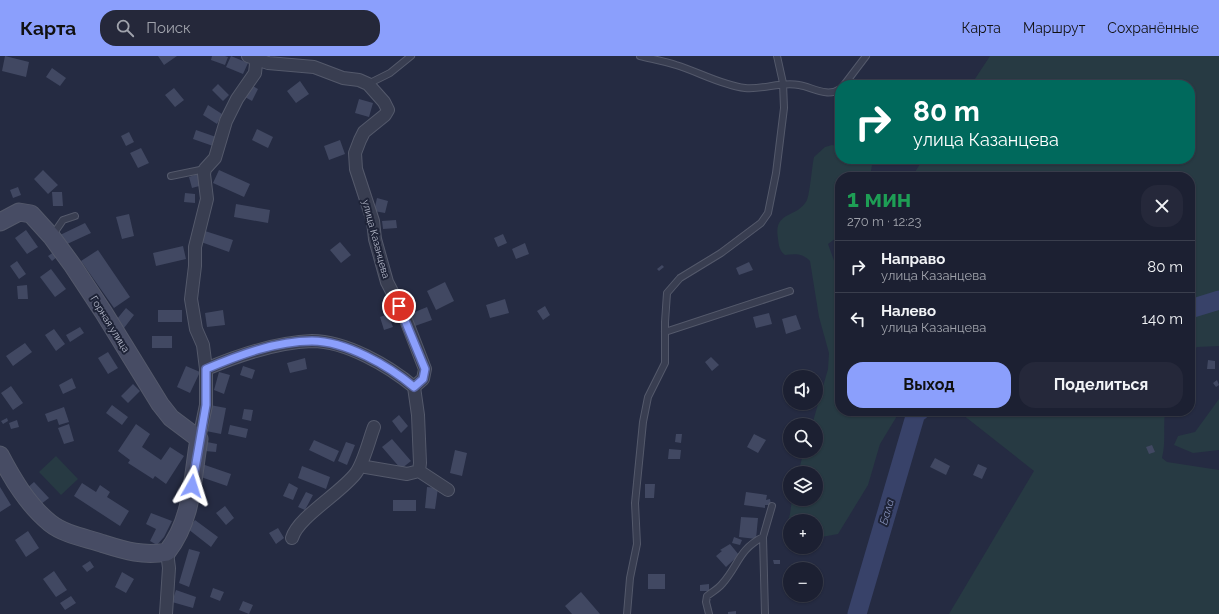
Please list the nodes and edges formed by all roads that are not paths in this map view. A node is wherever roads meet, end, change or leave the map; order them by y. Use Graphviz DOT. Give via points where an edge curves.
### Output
graph roads {
  1 [pos="411,56"];
  2 [pos="640,56"];
  3 [pos="777,56"];
  4 [pos="866,56"];
  5 [pos="252,57"];
  6 [pos="848,80"];
  7 [pos="783,83"];
  8 [pos="368,84"];
  9 [pos="835,90"];
  10 [pos="205,169"];
  11 [pos="171,176"];
  12 [pos="75,216"];
  13 [pos="0,222"];
  14 [pos="51,236"];
  15 [pos="790,292"];
  16 [pos="665,332"];
  17 [pos="206,369"];
  18 [pos="414,387"];
  19 [pos="374,427"];
  20 [pos="199,439"];
  21 [pos="0,455"];
  22 [pos="360,466"];
  23 [pos="419,471"];
  24 [pos="448,490"];
  25 [pos="772,506"];
  26 [pos="763,537"];
  27 [pos="292,538"];
  28 [pos="167,552"];
  29 [pos="166,614"];
  30 [pos="627,614"];
  31 [pos="709,614"];
  32 [pos="765,614"];
  1 -- 8 [label="lane" via="390,73"];
  2 -- 7 [label="lane" via="676,65 743,88 763,89"];
  3 -- 7 [label="lane"];
  4 -- 6 [label="lane"];
  5 -- 8 [label="street" via="268,63 314,67"];
  5 -- 10 [label="street" via="256,64 254,73 226,121 215,158"];
  7 -- 9 [label="lane" via="799,84 819,92"];
  7 -- 16 [label="lane" via="784,108 768,212 761,223 722,253 680,278 671,287 667,293"];
  8 -- 18 [label="street, улица Казанцева" via="388,110 364,132 356,153 356,169 374,220 387,282 404,314 425,369 423,379"];
  10 -- 11 [label="lane"];
  10 -- 17 [label="street" via="207,198 194,247 195,266 191,299"];
  12 -- 14 [label="lane" via="63,220"];
  13 -- 14 [label="street, Горная улица" via="19,212 31,214"];
  14 -- 20 [label="street, Горная улица" via="104,313 160,404 171,418"];
  15 -- 16 [label="lane"];
  16 -- 30 [label="lane" via="665,363 648,397 643,422 636,503 637,544 630,578"];
  17 -- 18 [label="street" via="282,344 313,341 333,344 366,357 400,375"];
  17 -- 20 [label="street" via="206,405"];
  18 -- 23 [label="street" via="418,415"];
  19 -- 22 [label="street"];
  20 -- 28 [label="street" via="191,499 184,523"];
  21 -- 28 [label="street" via="23,494 51,524 80,537 138,554"];
  22 -- 23 [label="street" via="407,474"];
  22 -- 27 [label="street" via="334,495 298,526"];
  23 -- 24 [label="street"];
  25 -- 26 [label="lane"];
  26 -- 31 [label="lane" via="743,551 721,586 707,596"];
  26 -- 32 [label="lane"];
  28 -- 29 [label="street" via="169,568"];
}
